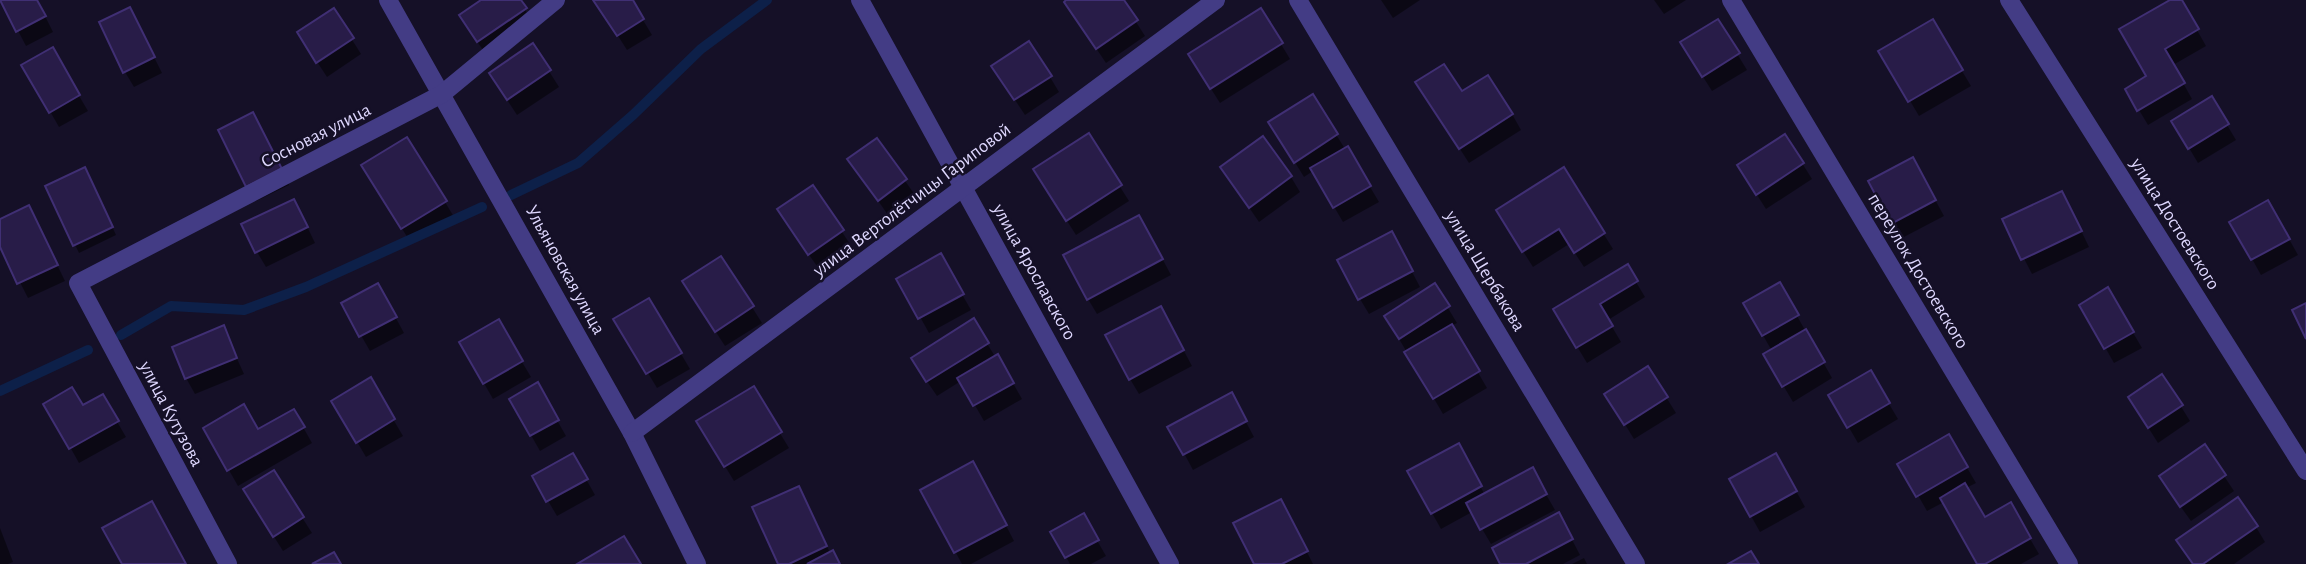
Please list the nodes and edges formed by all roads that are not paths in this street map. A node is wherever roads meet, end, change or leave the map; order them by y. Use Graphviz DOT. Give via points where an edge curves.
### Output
graph roads {
  1 [pos="388,0"];
  2 [pos="556,0"];
  3 [pos="860,0"];
  4 [pos="1216,0"];
  5 [pos="1298,0"];
  6 [pos="1731,0"];
  7 [pos="2009,0"];
  8 [pos="442,94"];
  9 [pos="964,187"];
  10 [pos="78,284"];
  11 [pos="632,433"];
  12 [pos="2306,471"];
  13 [pos="228,564"];
  14 [pos="697,564"];
  15 [pos="1170,564"];
  16 [pos="1636,564"];
  17 [pos="2069,564"];
  1 -- 8 [label="street, Ульяновская улица"];
  2 -- 8 [label="street, Сосновая улица"];
  3 -- 9 [label="street, улица Ярославского"];
  4 -- 9 [label="street, улица Вертолётчицы Гариповой"];
  5 -- 16 [label="street, улица Щербакова"];
  6 -- 17 [label="street, переулок Достоевского"];
  7 -- 12 [label="street, улица Достоевского"];
  8 -- 10 [label="street, Сосновая улица"];
  8 -- 11 [label="street, Ульяновская улица"];
  9 -- 11 [label="street, улица Вертолётчицы Гариповой"];
  9 -- 15 [label="street, улица Ярославского"];
  10 -- 13 [label="street, улица Кутузова"];
  11 -- 14 [label="street, Ульяновская улица"];
}
